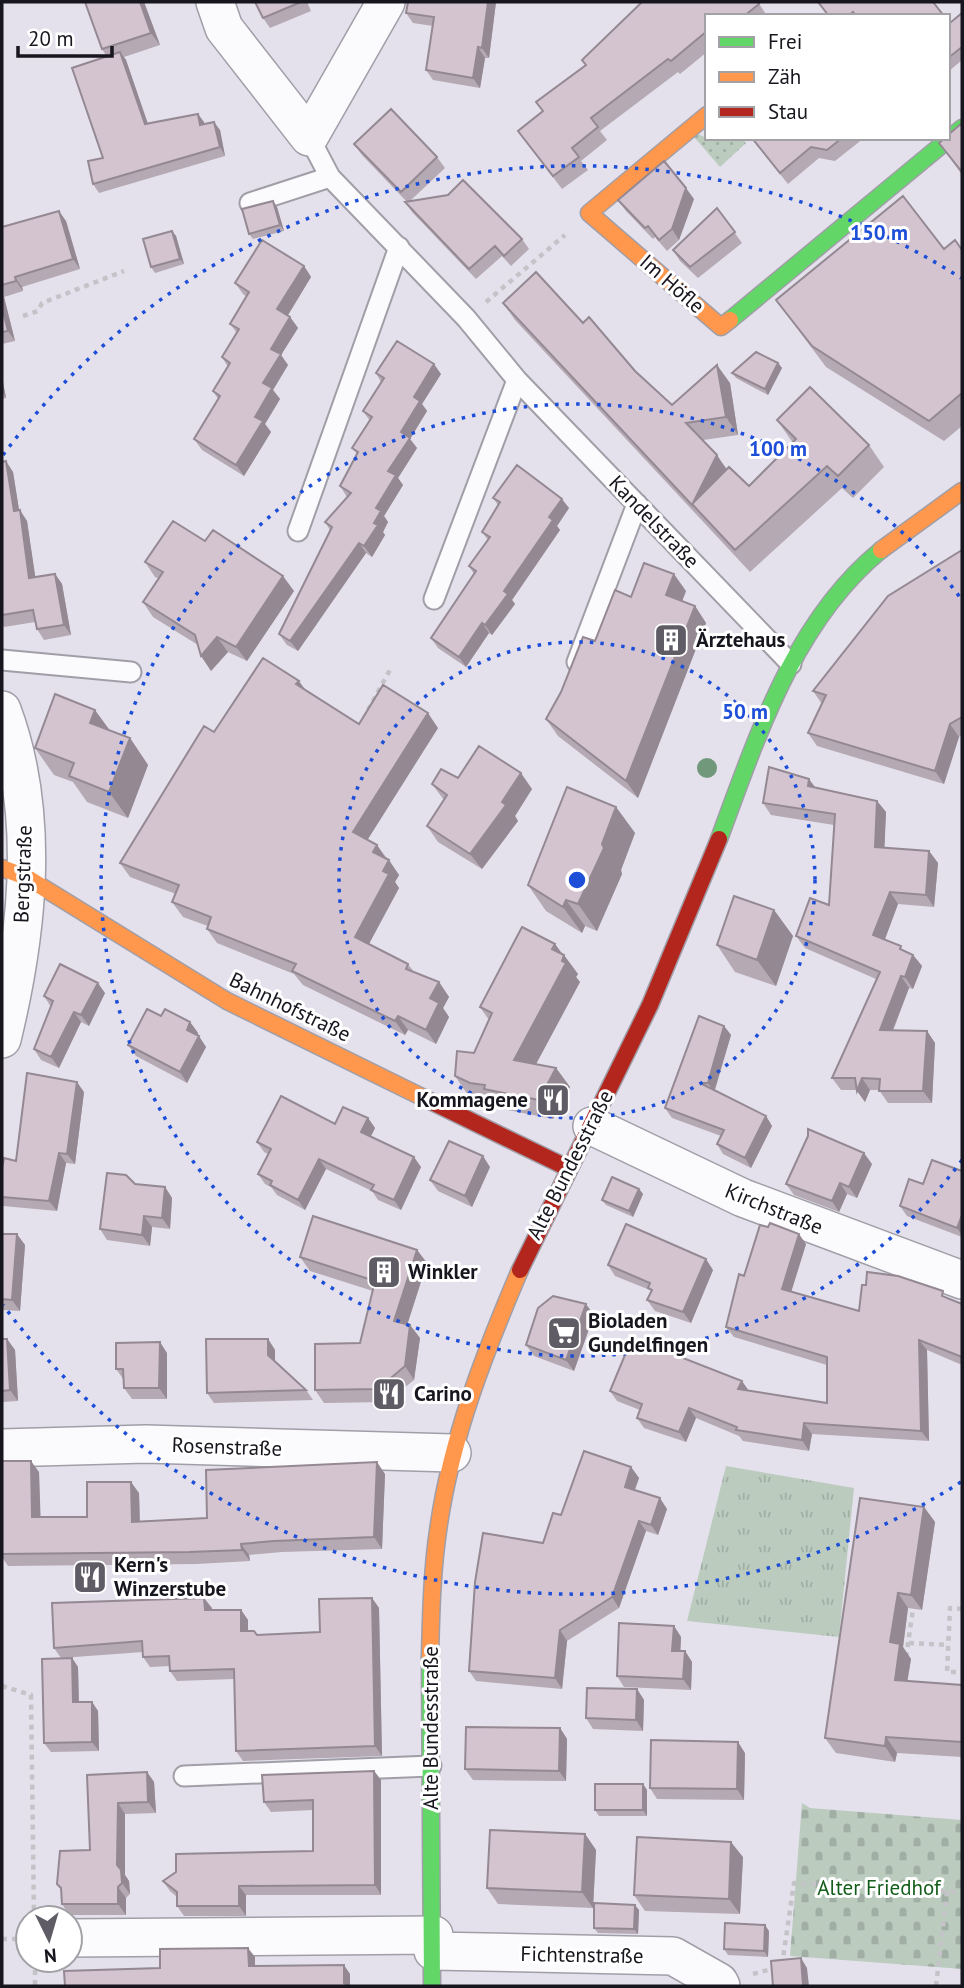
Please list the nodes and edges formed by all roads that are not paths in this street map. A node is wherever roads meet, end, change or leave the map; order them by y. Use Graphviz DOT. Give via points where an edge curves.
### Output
graph roads {
  1 [pos="215,2"];
  2 [pos="386,2"];
  3 [pos="705,117"];
  4 [pos="309,137"];
  5 [pos="942,140"];
  6 [pos="330,177"];
  7 [pos="250,203"];
  8 [pos="399,247"];
  9 [pos="517,380"];
  10 [pos="962,491"];
  11 [pos="637,504"];
  12 [pos="298,531"];
  13 [pos="434,599"];
  14 [pos="2,660"];
  15 [pos="791,664"];
  16 [pos="131,672"];
  17 [pos="570,680"];
  18 [pos="2,709"];
  19 [pos="14,872"];
  20 [pos="2,1039"];
  21 [pos="592,1126"];
  22 [pos="568,1168"];
  23 [pos="962,1280"];
  24 [pos="2,1448"];
  25 [pos="452,1453"];
  26 [pos="431,1766"];
  27 [pos="184,1776"];
  28 [pos="84,1939"];
  29 [pos="433,1958"];
  30 [pos="720,1984"];
  1 -- 4 [label="street, Kandelstraße" via="224,28"];
  2 -- 4 [label="street"];
  3 -- 5 [label="street, Im Höfle" via="589,212 721,327"];
  4 -- 6 [label="lane, Kandelstraße"];
  6 -- 7 [label="lane"];
  6 -- 8 [label="lane, Kandelstraße"];
  8 -- 9 [label="lane, Kandelstraße"];
  8 -- 12 [label="lane"];
  9 -- 11 [label="lane, Kandelstraße"];
  9 -- 13 [label="lane"];
  10 -- 15 [label="street, Alte Bundesstraße" via="875,551 828,604"];
  11 -- 15 [label="lane, Kandelstraße"];
  11 -- 17 [label="lane"];
  14 -- 16 [label="lane"];
  15 -- 21 [label="street, Alte Bundesstraße" via="756,737 684,928"];
  18 -- 19 [label="street, Bergstraße" via="13,738 26,814"];
  19 -- 20 [label="street, Bergstraße" via="17,977"];
  19 -- 22 [label="street, Bahnhofstraße" via="227,1001"];
  21 -- 22 [label="street, Alte Bundesstraße"];
  21 -- 23 [label="street, Kirchstraße" via="743,1198"];
  22 -- 25 [label="street, Alte Bundesstraße" via="521,1263"];
  24 -- 25 [label="street, Rosenstraße" via="146,1444"];
  25 -- 26 [label="street, Alte Bundesstraße" via="439,1522 430,1637"];
  26 -- 27 [label="lane"];
  26 -- 29 [label="street, Alte Bundesstraße"];
  28 -- 29 [label="street"];
  29 -- 30 [label="street, Fichtenstraße" via="673,1956"];
}
